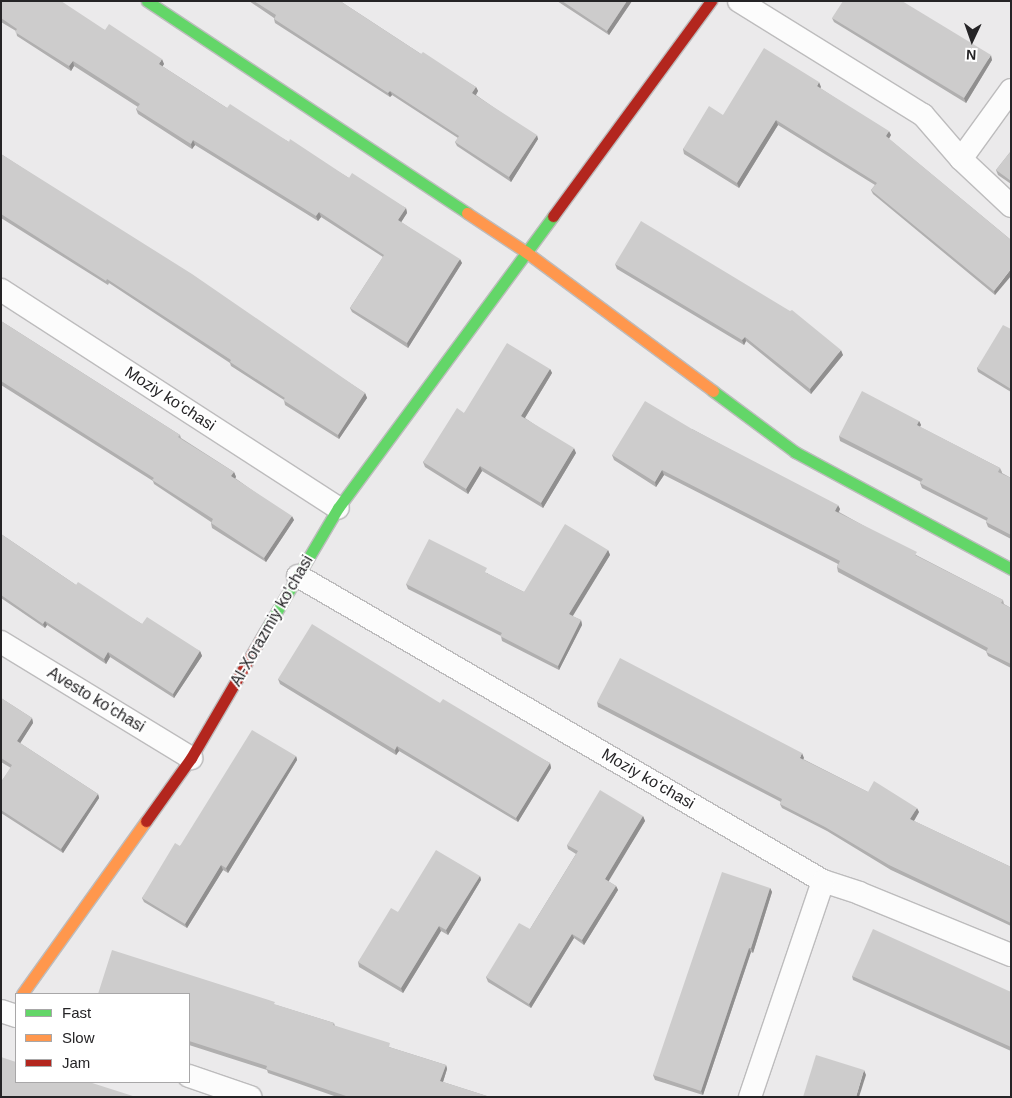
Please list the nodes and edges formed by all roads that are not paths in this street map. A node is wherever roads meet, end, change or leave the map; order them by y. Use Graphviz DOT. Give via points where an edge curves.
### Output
graph roads {
  1 [pos="147,1"];
  2 [pos="711,1"];
  3 [pos="739,1"];
  4 [pos="1011,90"];
  5 [pos="961,159"];
  6 [pos="1011,206"];
  7 [pos="526,252"];
  8 [pos="1,290"];
  9 [pos="338,508"];
  10 [pos="1011,570"];
  11 [pos="298,576"];
  12 [pos="1,642"];
  13 [pos="191,758"];
  14 [pos="823,881"];
  15 [pos="1011,955"];
  16 [pos="23,993"];
  17 [pos="190,1076"];
  18 [pos="250,1097"];
  19 [pos="750,1097"];
  1 -- 7 [label="street"];
  2 -- 7 [label="street, Al-Xorazmiy ko'chasi"];
  3 -- 5 [label="street" via="923,115"];
  4 -- 5 [label="street"];
  5 -- 6 [label="street"];
  7 -- 9 [label="street, Al-Xorazmiy ko'chasi"];
  7 -- 10 [label="street" via="795,452"];
  8 -- 9 [label="street, Moziy ko‘chasi"];
  9 -- 11 [label="street, Al-Xorazmiy ko'chasi"];
  11 -- 13 [label="street, Al-Xorazmiy ko'chasi"];
  11 -- 14 [label="street, Moziy ko‘chasi"];
  12 -- 13 [label="street, Avesto ko'chasi"];
  13 -- 16 [label="street, Al-Xorazmiy ko'chasi"];
  14 -- 15 [label="street, Moziy ko‘chasi"];
  14 -- 19 [label="street"];
  17 -- 18 [label="street"];
}
